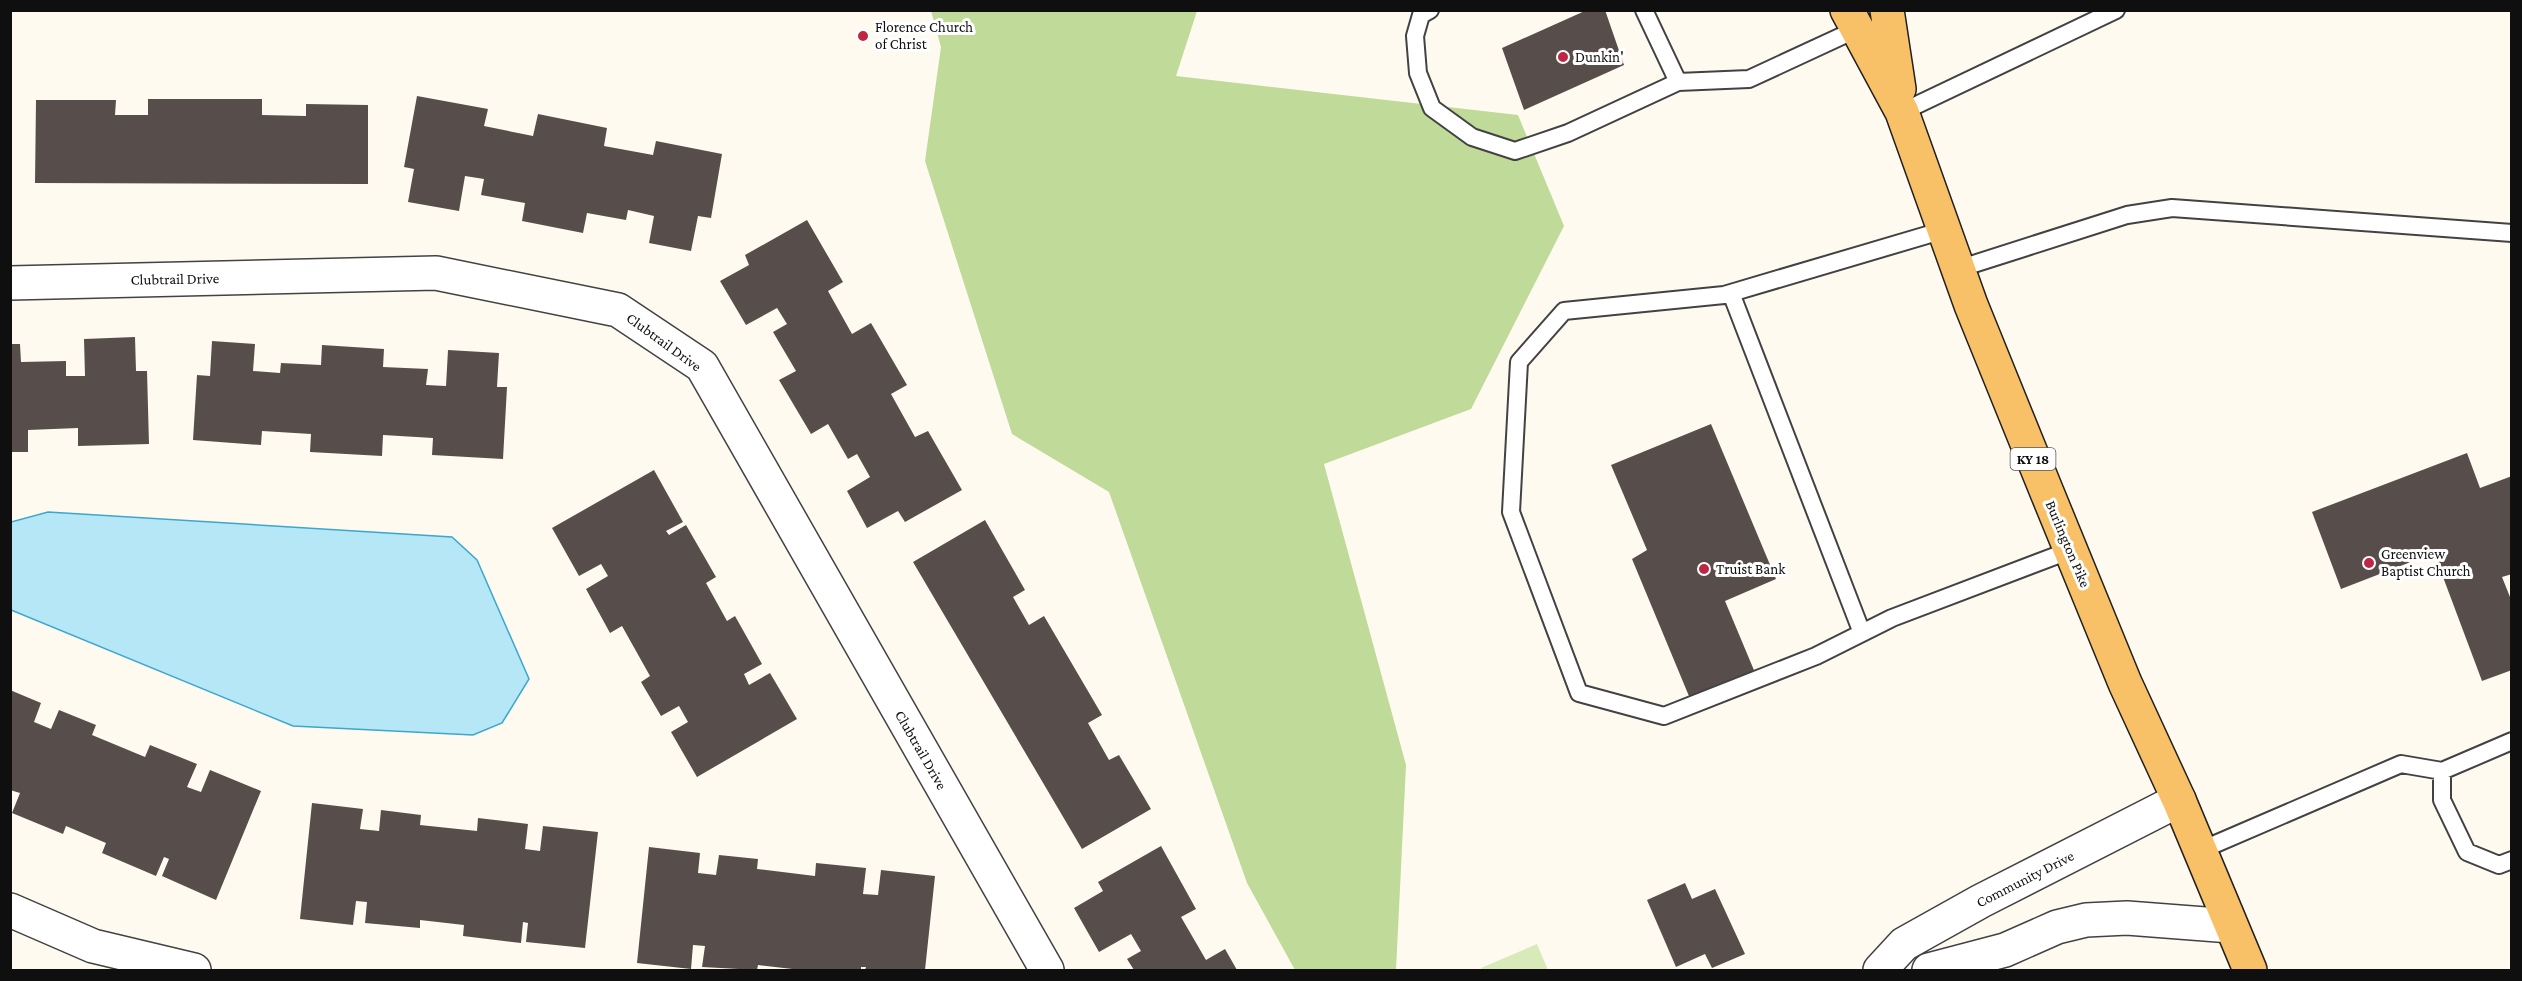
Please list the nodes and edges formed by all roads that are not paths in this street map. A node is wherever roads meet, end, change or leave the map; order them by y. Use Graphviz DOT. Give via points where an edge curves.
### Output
graph roads {
  1 [pos="1644,10"];
  2 [pos="1887,10"];
  3 [pos="2116,10"];
  4 [pos="1426,13"];
  5 [pos="1852,20"];
  6 [pos="1678,82"];
  7 [pos="1902,112"];
  8 [pos="1944,230"];
  9 [pos="2511,232"];
  10 [pos="1958,269"];
  11 [pos="10,283"];
  12 [pos="1731,293"];
  13 [pos="2071,550"];
  14 [pos="1862,633"];
  15 [pos="2511,741"];
  16 [pos="2442,771"];
  17 [pos="2179,800"];
  18 [pos="2199,851"];
  19 [pos="2511,860"];
  20 [pos="10,910"];
  21 [pos="2231,926"];
  22 [pos="194,970"];
  23 [pos="1047,970"];
  24 [pos="1880,970"];
  25 [pos="1929,970"];
  26 [pos="2250,970"];
  1 -- 6 [label="lane"];
  2 -- 7 [label="main road, Burlington Pike / KY 18"];
  3 -- 7 [label="lane"];
  4 -- 6 [label="lane" via="1415,36 1418,73 1432,108 1472,137 1515,151 1568,133"];
  5 -- 6 [label="lane" via="1749,79"];
  5 -- 7 [label="main road, Burlington Pike / KY 18"];
  7 -- 8 [label="main road, Burlington Pike / KY 18"];
  8 -- 10 [label="main road, Burlington Pike / KY 18"];
  8 -- 12 [label="lane"];
  9 -- 10 [label="lane" via="2172,208 2127,215"];
  10 -- 13 [label="main road, Burlington Pike / KY 18"];
  11 -- 23 [label="street, Clubtrail Drive" via="436,273 618,310 702,366"];
  12 -- 14 [label="lane"];
  12 -- 14 [label="lane" via="1564,311 1519,362 1512,512 1579,693 1664,716 1816,656"];
  13 -- 14 [label="lane"];
  13 -- 17 [label="main road, Burlington Pike / KY 18"];
  15 -- 16 [label="lane"];
  16 -- 18 [label="lane" via="2401,764"];
  16 -- 19 [label="lane" via="2442,800 2467,852 2499,865"];
  17 -- 18 [label="main road, Burlington Pike / KY 18"];
  17 -- 24 [label="street, Community Drive" via="1904,944"];
  18 -- 21 [label="main road, Burlington Pike / KY 18"];
  20 -- 22 [label="street" via="93,946"];
  21 -- 25 [label="street" via="2127,918 2086,920 2057,927 2005,950"];
  21 -- 26 [label="main road, Burlington Pike / KY 18"];
}
